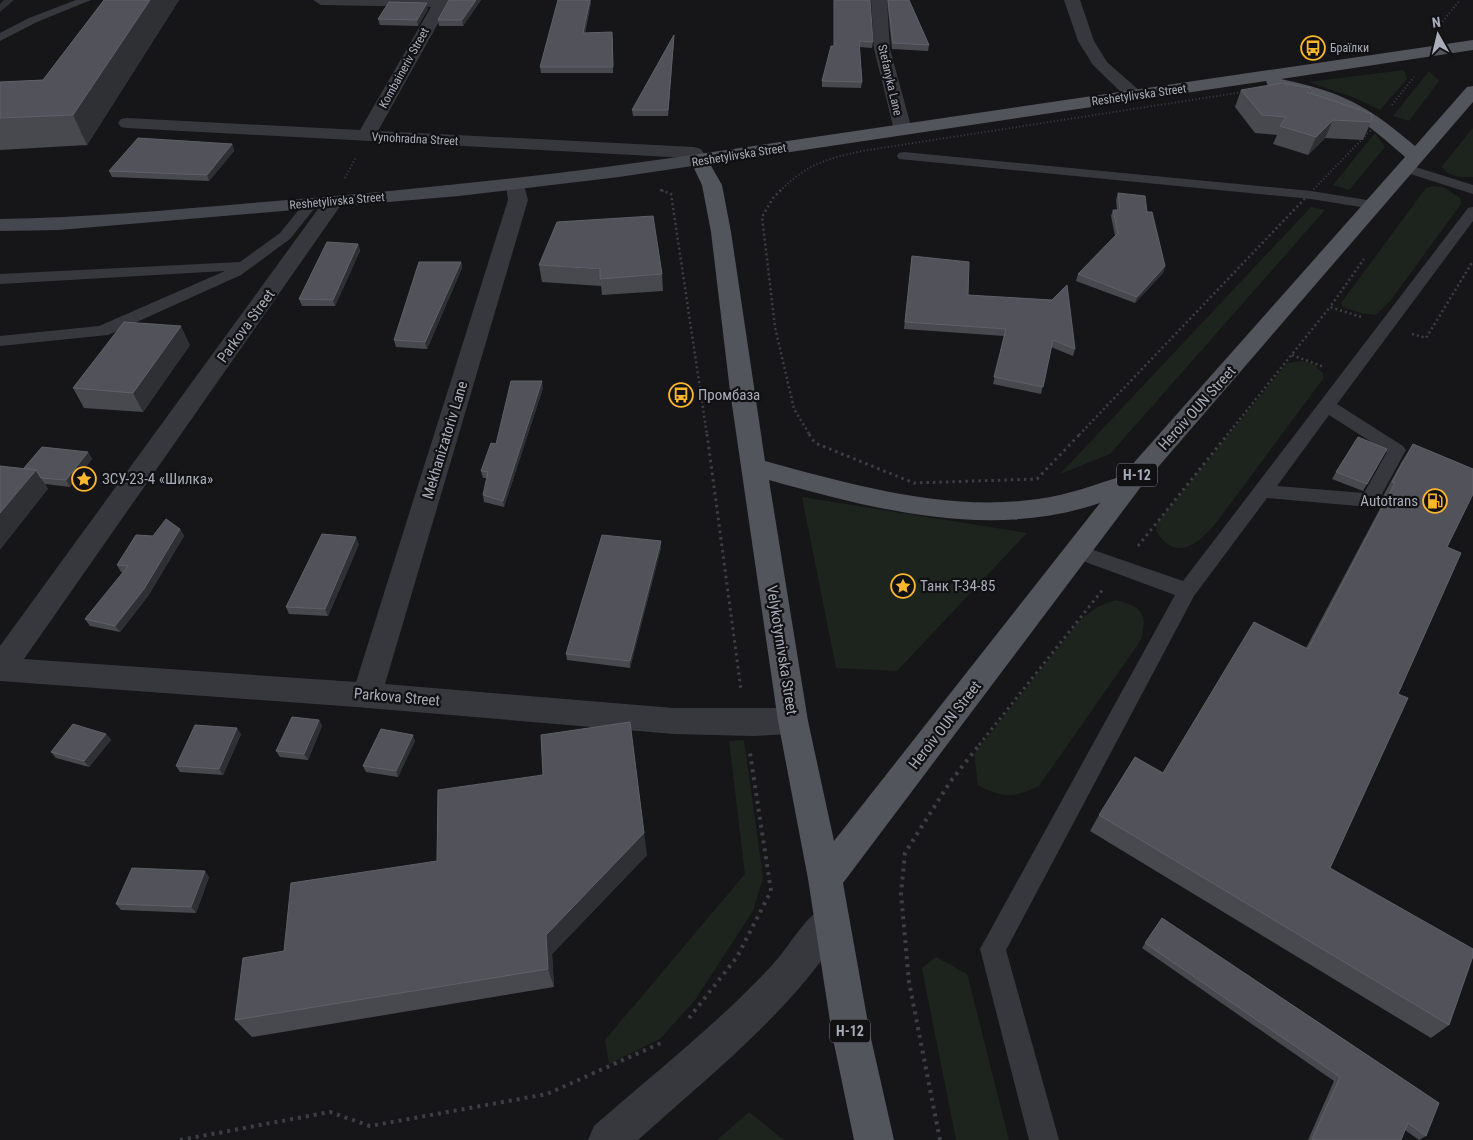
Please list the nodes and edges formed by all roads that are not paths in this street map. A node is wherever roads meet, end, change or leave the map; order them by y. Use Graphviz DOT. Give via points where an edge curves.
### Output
graph roads {
  1 [pos="86,0"];
  2 [pos="321,0"];
  3 [pos="879,0"];
  4 [pos="1072,0"];
  5 [pos="442,2"];
  6 [pos="0,38"];
  7 [pos="1473,45"];
  8 [pos="1254,78"];
  9 [pos="1473,91"];
  10 [pos="1134,96"];
  11 [pos="127,123"];
  12 [pos="903,130"];
  13 [pos="366,136"];
  14 [pos="904,156"];
  15 [pos="699,160"];
  16 [pos="1412,162"];
  17 [pos="516,185"];
  18 [pos="1473,190"];
  19 [pos="322,203"];
  20 [pos="1373,205"];
  21 [pos="1473,211"];
  22 [pos="0,225"];
  23 [pos="245,265"];
  24 [pos="0,279"];
  25 [pos="0,341"];
  26 [pos="1326,406"];
  27 [pos="754,467"];
  28 [pos="1131,482"];
  29 [pos="1263,491"];
  30 [pos="1079,552"];
  31 [pos="1186,592"];
  32 [pos="0,669"];
  33 [pos="367,695"];
  34 [pos="793,721"];
  35 [pos="825,879"];
  36 [pos="830,921"];
  37 [pos="608,1140"];
  38 [pos="874,1140"];
  39 [pos="1044,1140"];
  1 -- 6 [label="lane" via="33,20"];
  2 -- 5 [label="street"];
  3 -- 12 [label="street, Stefanyka Lane" via="882,48"];
  4 -- 10 [label="street" via="1086,41 1101,65"];
  5 -- 13 [label="street, Kombaineriv Street"];
  7 -- 8 [label="main road, Reshetylivska Street"];
  8 -- 10 [label="main road, Reshetylivska Street"];
  8 -- 16 [label="main road" via="1309,90 1344,103 1376,123"];
  9 -- 16 [label="main road, Heroiv OUN Street / Н-12"];
  10 -- 12 [label="main road, Reshetylivska Street"];
  11 -- 13 [label="street, Vynohradna Street"];
  12 -- 15 [label="main road, Reshetylivska Street"];
  13 -- 15 [label="street, Vynohradna Street" via="694,152"];
  14 -- 20 [label="lane" via="1311,194"];
  15 -- 17 [label="street, Reshetylivska Street" via="601,176"];
  15 -- 27 [label="main road, Velykotyrnivska Street / Н-12" via="712,185 721,232"];
  16 -- 18 [label="lane"];
  16 -- 20 [label="main road, Heroiv OUN Street / Н-12"];
  17 -- 19 [label="street, Reshetylivska Street"];
  17 -- 33 [label="street, Mekhanizatoriv Lane" via="518,200"];
  19 -- 22 [label="street, Reshetylivska Street" via="59,224"];
  19 -- 23 [label="lane" via="286,236"];
  19 -- 32 [label="street, Parkova Street"];
  20 -- 28 [label="main road, Heroiv OUN Street / Н-12"];
  21 -- 26 [label="lane"];
  23 -- 24 [label="lane"];
  23 -- 25 [label="lane" via="236,272 102,330"];
  26 -- 29 [label="lane"];
  26 -- 29 [label="lane" via="1397,450 1369,500"];
  27 -- 28 [label="main road" via="867,497 958,509 1003,510 1044,506 1076,501"];
  27 -- 34 [label="main road, Velykotyrnivska Street / Н-12"];
  28 -- 30 [label="main road, Heroiv OUN Street / Н-12"];
  29 -- 31 [label="lane"];
  30 -- 31 [label="lane"];
  30 -- 35 [label="main road, Heroiv OUN Street / Н-12"];
  31 -- 39 [label="lane" via="993,949"];
  32 -- 33 [label="street, Parkova Street"];
  33 -- 34 [label="street, Parkova Street" via="746,724"];
  34 -- 35 [label="main road, Velykotyrnivska Street / Н-12"];
  35 -- 36 [label="main road, Velykotyrnivska Street / Н-12"];
  36 -- 37 [label="street" via="786,977 732,1030"];
  36 -- 38 [label="main road, Velykotyrnivska Street / Н-12"];
}
